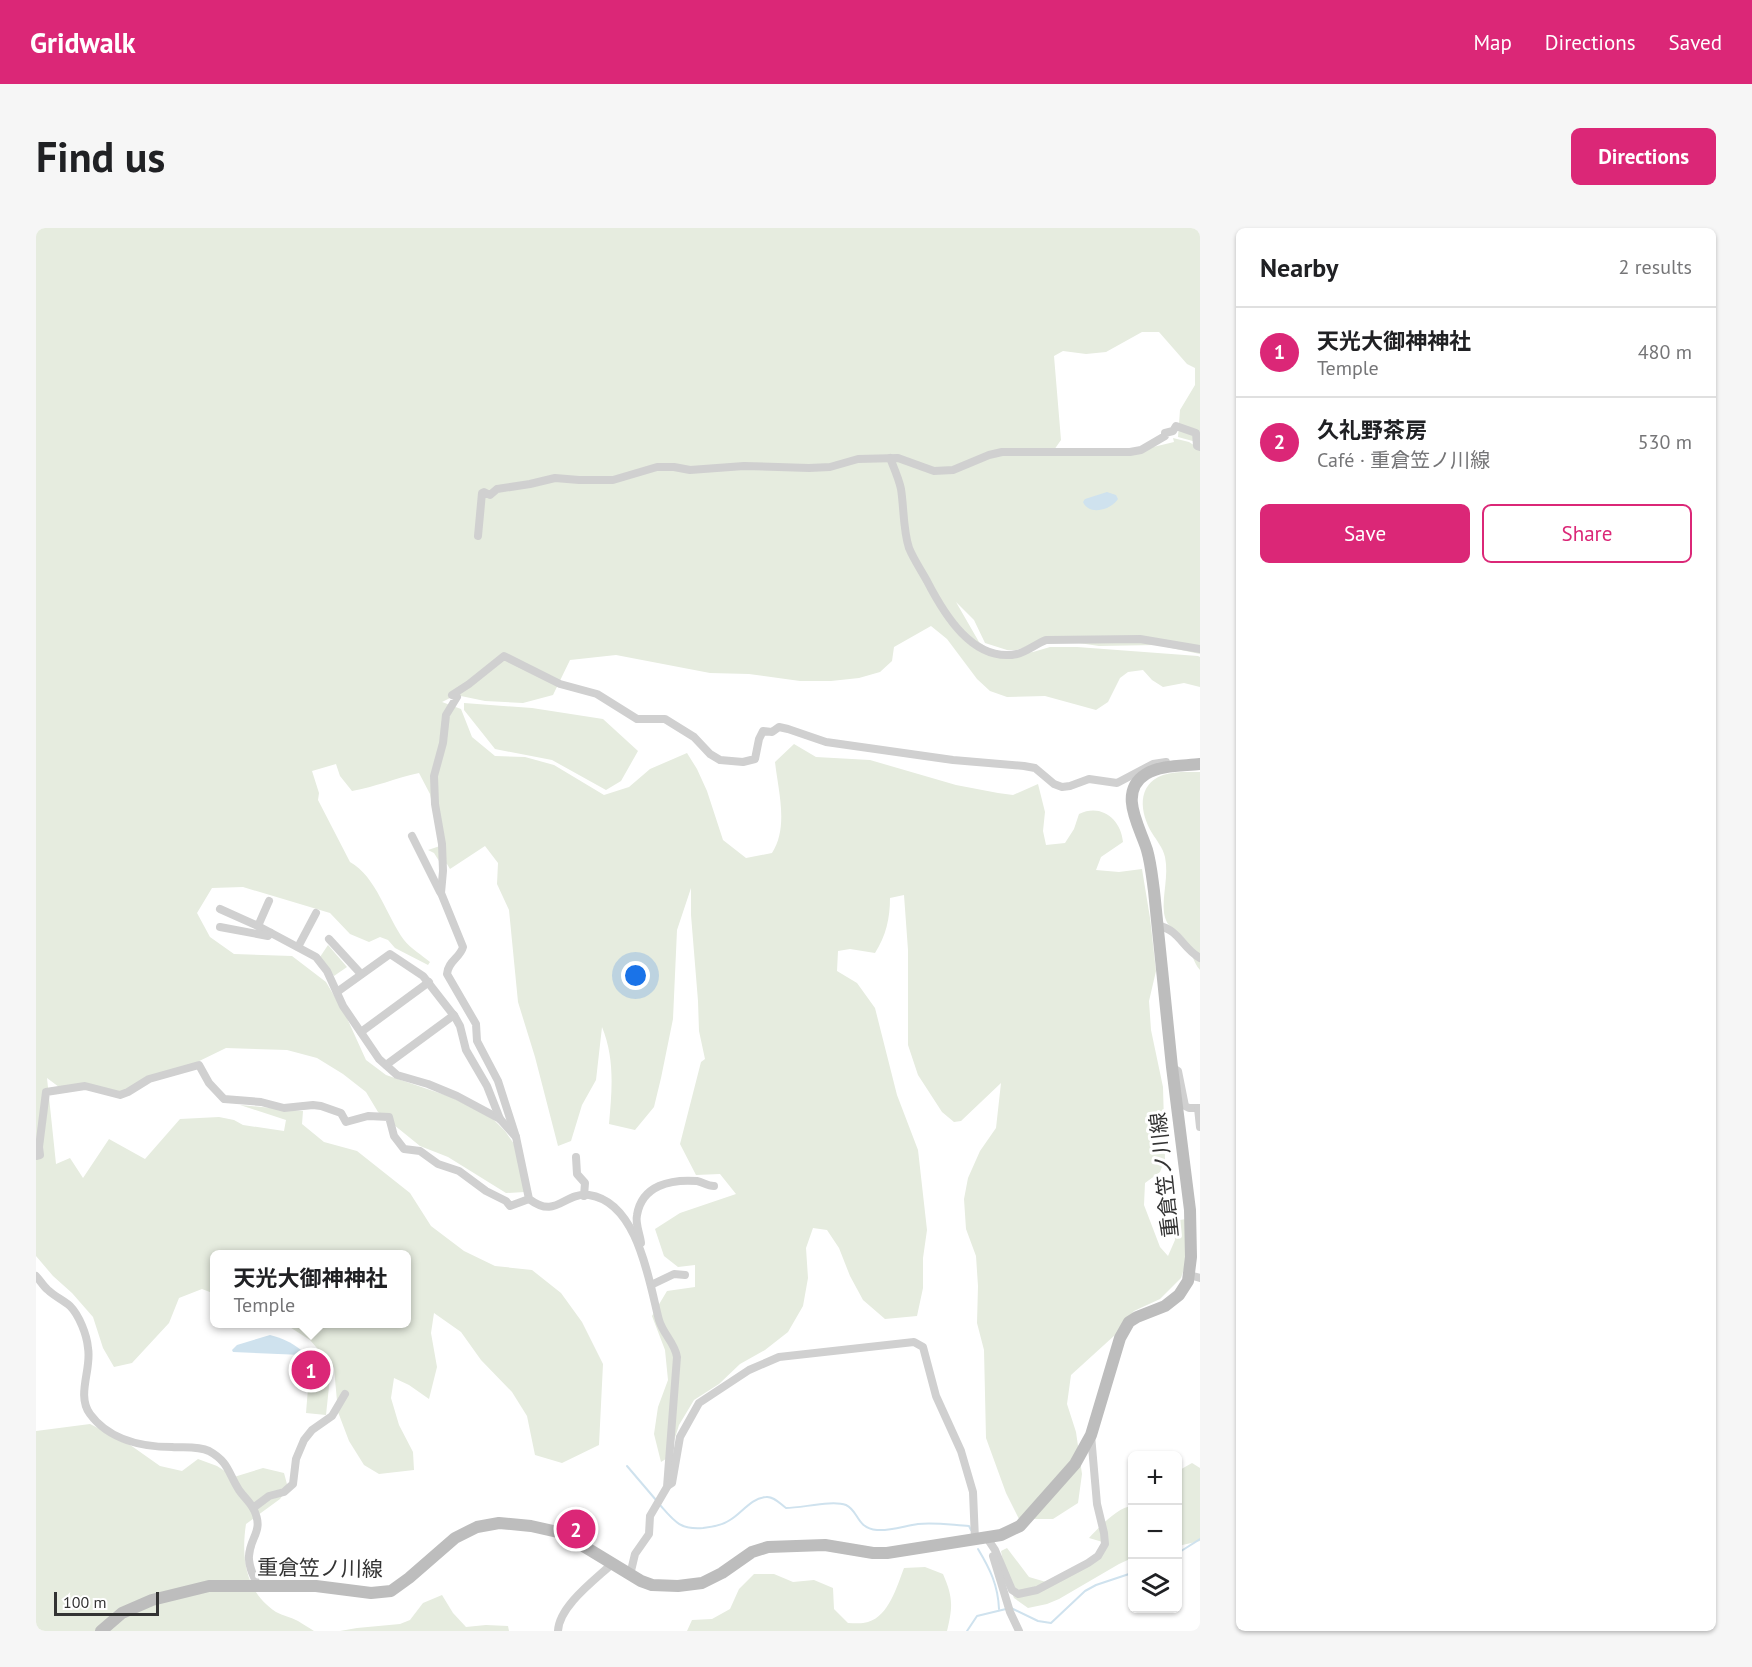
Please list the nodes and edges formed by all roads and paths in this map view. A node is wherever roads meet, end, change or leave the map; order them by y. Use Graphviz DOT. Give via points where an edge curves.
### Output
graph roads {
  1 [pos="1200,447"];
  2 [pos="890,458"];
  3 [pos="478,536"];
  4 [pos="1200,649"];
  5 [pos="1200,764"];
  6 [pos="1174,767"];
  7 [pos="412,836"];
  8 [pos="441,893"];
  9 [pos="269,901"];
  10 [pos="219,909"];
  11 [pos="316,913"];
  12 [pos="1157,925"];
  13 [pos="258,926"];
  14 [pos="220,927"];
  15 [pos="271,933"];
  16 [pos="329,939"];
  17 [pos="298,947"];
  18 [pos="1200,958"];
  19 [pos="361,974"];
  20 [pos="429,982"];
  21 [pos="337,992"];
  22 [pos="454,1015"];
  23 [pos="361,1032"];
  24 [pos="386,1065"];
  25 [pos="1172,1067"];
  26 [pos="1199,1108"];
  27 [pos="500,1119"];
  28 [pos="1200,1127"];
  29 [pos="516,1137"];
  30 [pos="36,1156"];
  31 [pos="576,1157"];
  32 [pos="714,1186"];
  33 [pos="584,1196"];
  34 [pos="530,1199"];
  35 [pos="641,1250"];
  36 [pos="685,1275"];
  37 [pos="36,1276"];
  38 [pos="1195,1276"];
  39 [pos="651,1285"];
  40 [pos="345,1394"];
  41 [pos="1091,1435"];
  42 [pos="667,1487"];
  43 [pos="253,1508"];
  44 [pos="981,1539"];
  45 [pos="612,1563"];
  46 [pos="630,1575"];
  47 [pos="258,1586"];
  48 [pos="101,1631"];
  49 [pos="558,1631"];
  50 [pos="1019,1631"];
  1 -- 2 [label="street" via="1196,433 1176,426 1153,444 1130,452 1002,452 953,470 934,471"];
  2 -- 3 [label="street" via="808,468 657,467 613,480 555,478 497,489 490,495 482,493"];
  2 -- 4 [label="street" via="900,486 909,548 938,603 969,640 1001,655 1019,654 1046,640 1140,639"];
  5 -- 6 [label="main road, 重倉笠ノ川線"];
  6 -- 8 [label="street" via="1173,762 1153,764 1117,783 1089,779 1062,787 1035,768 826,742 779,728 764,731 755,759 720,759 665,719 637,719 597,694 560,684 504,656 452,695 457,697 446,716 434,776 442,844"];
  6 -- 12 [label="main road, 重倉笠ノ川線" via="1147,773 1135,785 1131,797 1150,862"];
  7 -- 8 [label="street"];
  8 -- 29 [label="street" via="463,946 447,974 476,1024 477,1041 498,1081"];
  9 -- 13 [label="street"];
  10 -- 13 [label="street"];
  11 -- 17 [label="street"];
  12 -- 18 [label="street" via="1169,928"];
  12 -- 25 [label="main road, 重倉笠ノ川線"];
  13 -- 15 [label="street"];
  14 -- 15 [label="street" via="268,936"];
  15 -- 17 [label="street"];
  16 -- 19 [label="street"];
  17 -- 21 [label="street" via="316,957"];
  19 -- 20 [label="street" via="390,954"];
  19 -- 21 [label="street"];
  20 -- 22 [label="street"];
  20 -- 23 [label="street"];
  21 -- 23 [label="street"];
  22 -- 24 [label="street"];
  22 -- 27 [label="street" via="466,1050"];
  23 -- 24 [label="street"];
  24 -- 27 [label="street" via="397,1075 457,1096"];
  25 -- 26 [label="street" via="1179,1071 1185,1106"];
  25 -- 38 [label="main road, 重倉笠ノ川線"];
  26 -- 28 [label="street"];
  27 -- 29 [label="street"];
  29 -- 34 [label="street"];
  30 -- 34 [label="street" via="40,1155 46,1092 85,1086 120,1095 149,1079 200,1065 209,1083 224,1099 284,1108 321,1106 341,1113 346,1122 368,1116 389,1117 394,1136 404,1149 420,1151 459,1171 510,1206"];
  31 -- 33 [label="street" via="578,1174 585,1182"];
  32 -- 35 [label="street" via="699,1181 669,1182 650,1190 636,1218"];
  33 -- 34 [label="street" via="552,1208"];
  33 -- 35 [label="street" via="611,1204"];
  35 -- 39 [label="street"];
  36 -- 39 [label="street" via="674,1274"];
  37 -- 43 [label="street" via="48,1291 72,1308 81,1325 89,1349 85,1407 93,1418 137,1444 208,1451 230,1469 240,1492"];
  38 -- 41 [label="main road, 重倉笠ノ川線" via="1173,1301 1137,1317 1125,1329"];
  39 -- 42 [label="street" via="659,1323 676,1350"];
  40 -- 43 [label="street" via="332,1416 312,1431 298,1449 289,1488 268,1496"];
  41 -- 44 [label="main road, 重倉笠ノ川線" via="1075,1464 1020,1526"];
  41 -- 44 [label="street" via="1096,1504 1105,1544 1098,1556 1037,1590 1018,1594 1012,1590 995,1550"];
  42 -- 44 [label="street" via="672,1482 680,1437 699,1403 749,1370 779,1357 914,1342 923,1347 936,1396 961,1450"];
  42 -- 46 [label="street" via="649,1522 649,1534 635,1554"];
  43 -- 47 [label="street" via="258,1529 249,1559"];
  44 -- 46 [label="main road, 重倉笠ノ川線" via="887,1552 825,1545 759,1548 712,1579 678,1586 652,1585"];
  44 -- 50 [label="street"];
  45 -- 46 [label="main road, 重倉笠ノ川線"];
  45 -- 47 [label="main road, 重倉笠ノ川線" via="562,1533 499,1523 477,1527 455,1538 391,1591"];
  45 -- 49 [label="street" via="569,1605"];
  47 -- 48 [label="main road, 重倉笠ノ川線" via="209,1586 173,1593 123,1613"];
}
